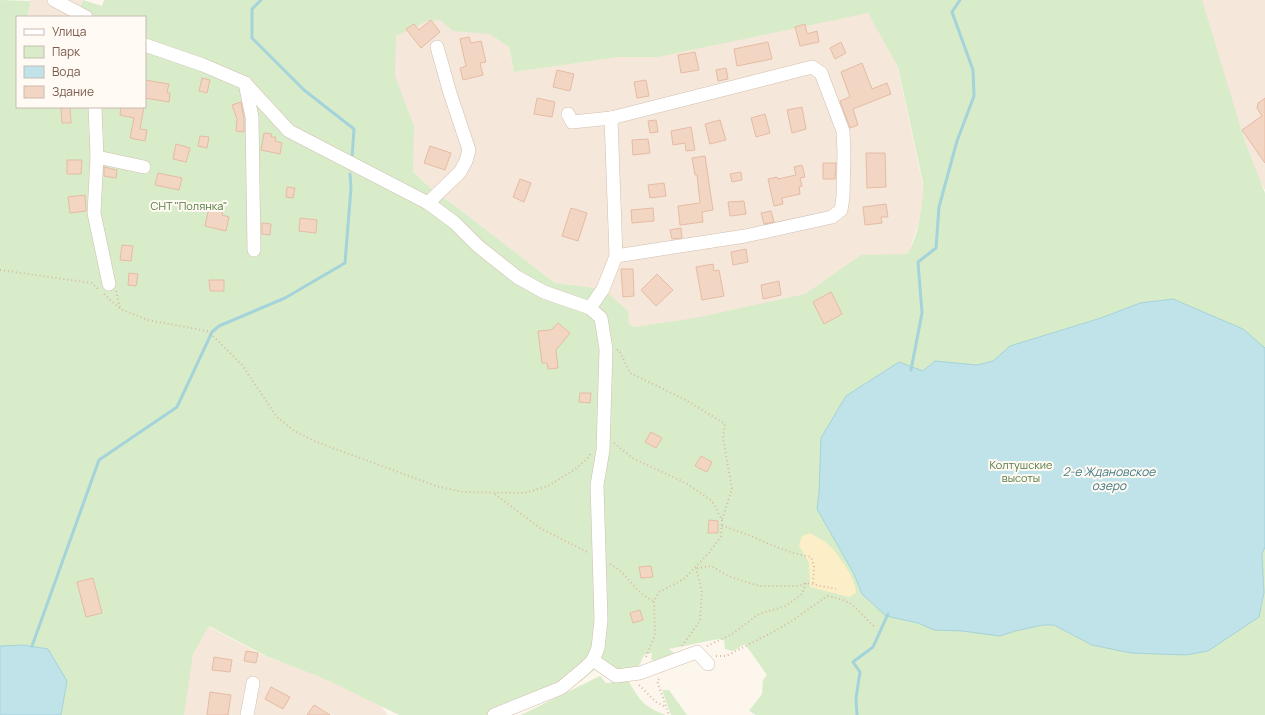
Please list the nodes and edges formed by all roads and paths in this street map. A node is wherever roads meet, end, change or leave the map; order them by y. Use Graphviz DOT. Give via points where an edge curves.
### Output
graph roads {
  1 [pos="54,0"];
  2 [pos="84,16"];
  3 [pos="146,45"];
  4 [pos="437,47"];
  5 [pos="245,83"];
  6 [pos="95,108"];
  7 [pos="568,114"];
  8 [pos="611,118"];
  9 [pos="97,157"];
  10 [pos="144,167"];
  11 [pos="428,203"];
  12 [pos="254,250"];
  13 [pos="616,256"];
  14 [pos="0,270"];
  15 [pos="109,284"];
  16 [pos="590,308"];
  17 [pos="120,309"];
  18 [pos="606,349"];
  19 [pos="604,433"];
  20 [pos="591,453"];
  21 [pos="494,493"];
  22 [pos="722,520"];
  23 [pos="722,526"];
  24 [pos="599,559"];
  25 [pos="696,568"];
  26 [pos="806,583"];
  27 [pos="813,585"];
  28 [pos="836,590"];
  29 [pos="654,601"];
  30 [pos="876,628"];
  31 [pos="702,658"];
  32 [pos="593,660"];
  33 [pos="671,661"];
  34 [pos="646,671"];
  35 [pos="630,675"];
  36 [pos="661,676"];
  37 [pos="253,683"];
  38 [pos="665,707"];
  39 [pos="247,715"];
  40 [pos="494,715"];
  41 [pos="669,715"];
  1 -- 2 [label="street"];
  3 -- 5 [label="street"];
  4 -- 11 [label="street" via="469,150 460,172"];
  5 -- 11 [label="street" via="289,131"];
  5 -- 12 [label="street" via="252,117"];
  6 -- 9 [label="street"];
  7 -- 8 [label="street" via="572,122"];
  8 -- 13 [label="street"];
  8 -- 13 [label="street" via="812,68 821,73 843,131 844,153 841,210 832,217 746,236"];
  9 -- 10 [label="street"];
  9 -- 15 [label="street" via="94,213"];
  11 -- 16 [label="street" via="517,277 544,292"];
  13 -- 16 [label="street" via="603,289"];
  14 -- 17 [label="path" via="92,283"];
  15 -- 17 [label="path" via="117,293"];
  16 -- 18 [label="street" via="601,318"];
  17 -- 21 [label="path" via="148,320 206,331 214,336 242,365 277,416 293,430 314,441 436,486 463,492"];
  18 -- 19 [label="street"];
  18 -- 22 [label="path" via="619,350 630,373 684,399 725,424 723,438 732,489"];
  19 -- 22 [label="path" via="634,459 686,482 712,501"];
  19 -- 24 [label="street" via="597,485"];
  20 -- 21 [label="path" via="574,470 548,486 524,493"];
  21 -- 24 [label="path" via="540,528"];
  22 -- 23 [label="path"];
  23 -- 25 [label="path" via="721,536"];
  23 -- 27 [label="path" via="741,531 797,555 811,557 814,566"];
  24 -- 29 [label="path" via="620,569 640,593"];
  24 -- 32 [label="street" via="600,620 598,648"];
  25 -- 26 [label="path" via="711,566 728,576 759,586 799,586"];
  25 -- 29 [label="path" via="684,579 659,592"];
  25 -- 33 [label="path" via="702,592 700,621"];
  26 -- 27 [label="path"];
  26 -- 31 [label="path" via="802,594 786,606 760,614"];
  27 -- 28 [label="path"];
  29 -- 34 [label="path" via="655,635 644,662"];
  30 -- 31 [label="path" via="855,606 843,598 827,596 787,624 726,656"];
  31 -- 33 [label="street"];
  32 -- 35 [label="street" via="616,676"];
  32 -- 40 [label="street" via="561,688"];
  33 -- 34 [label="street"];
  34 -- 35 [label="street"];
  35 -- 38 [label="path" via="647,694"];
  36 -- 38 [label="path" via="657,681"];
  37 -- 39 [label="street"];
  38 -- 41 [label="path"];
}
